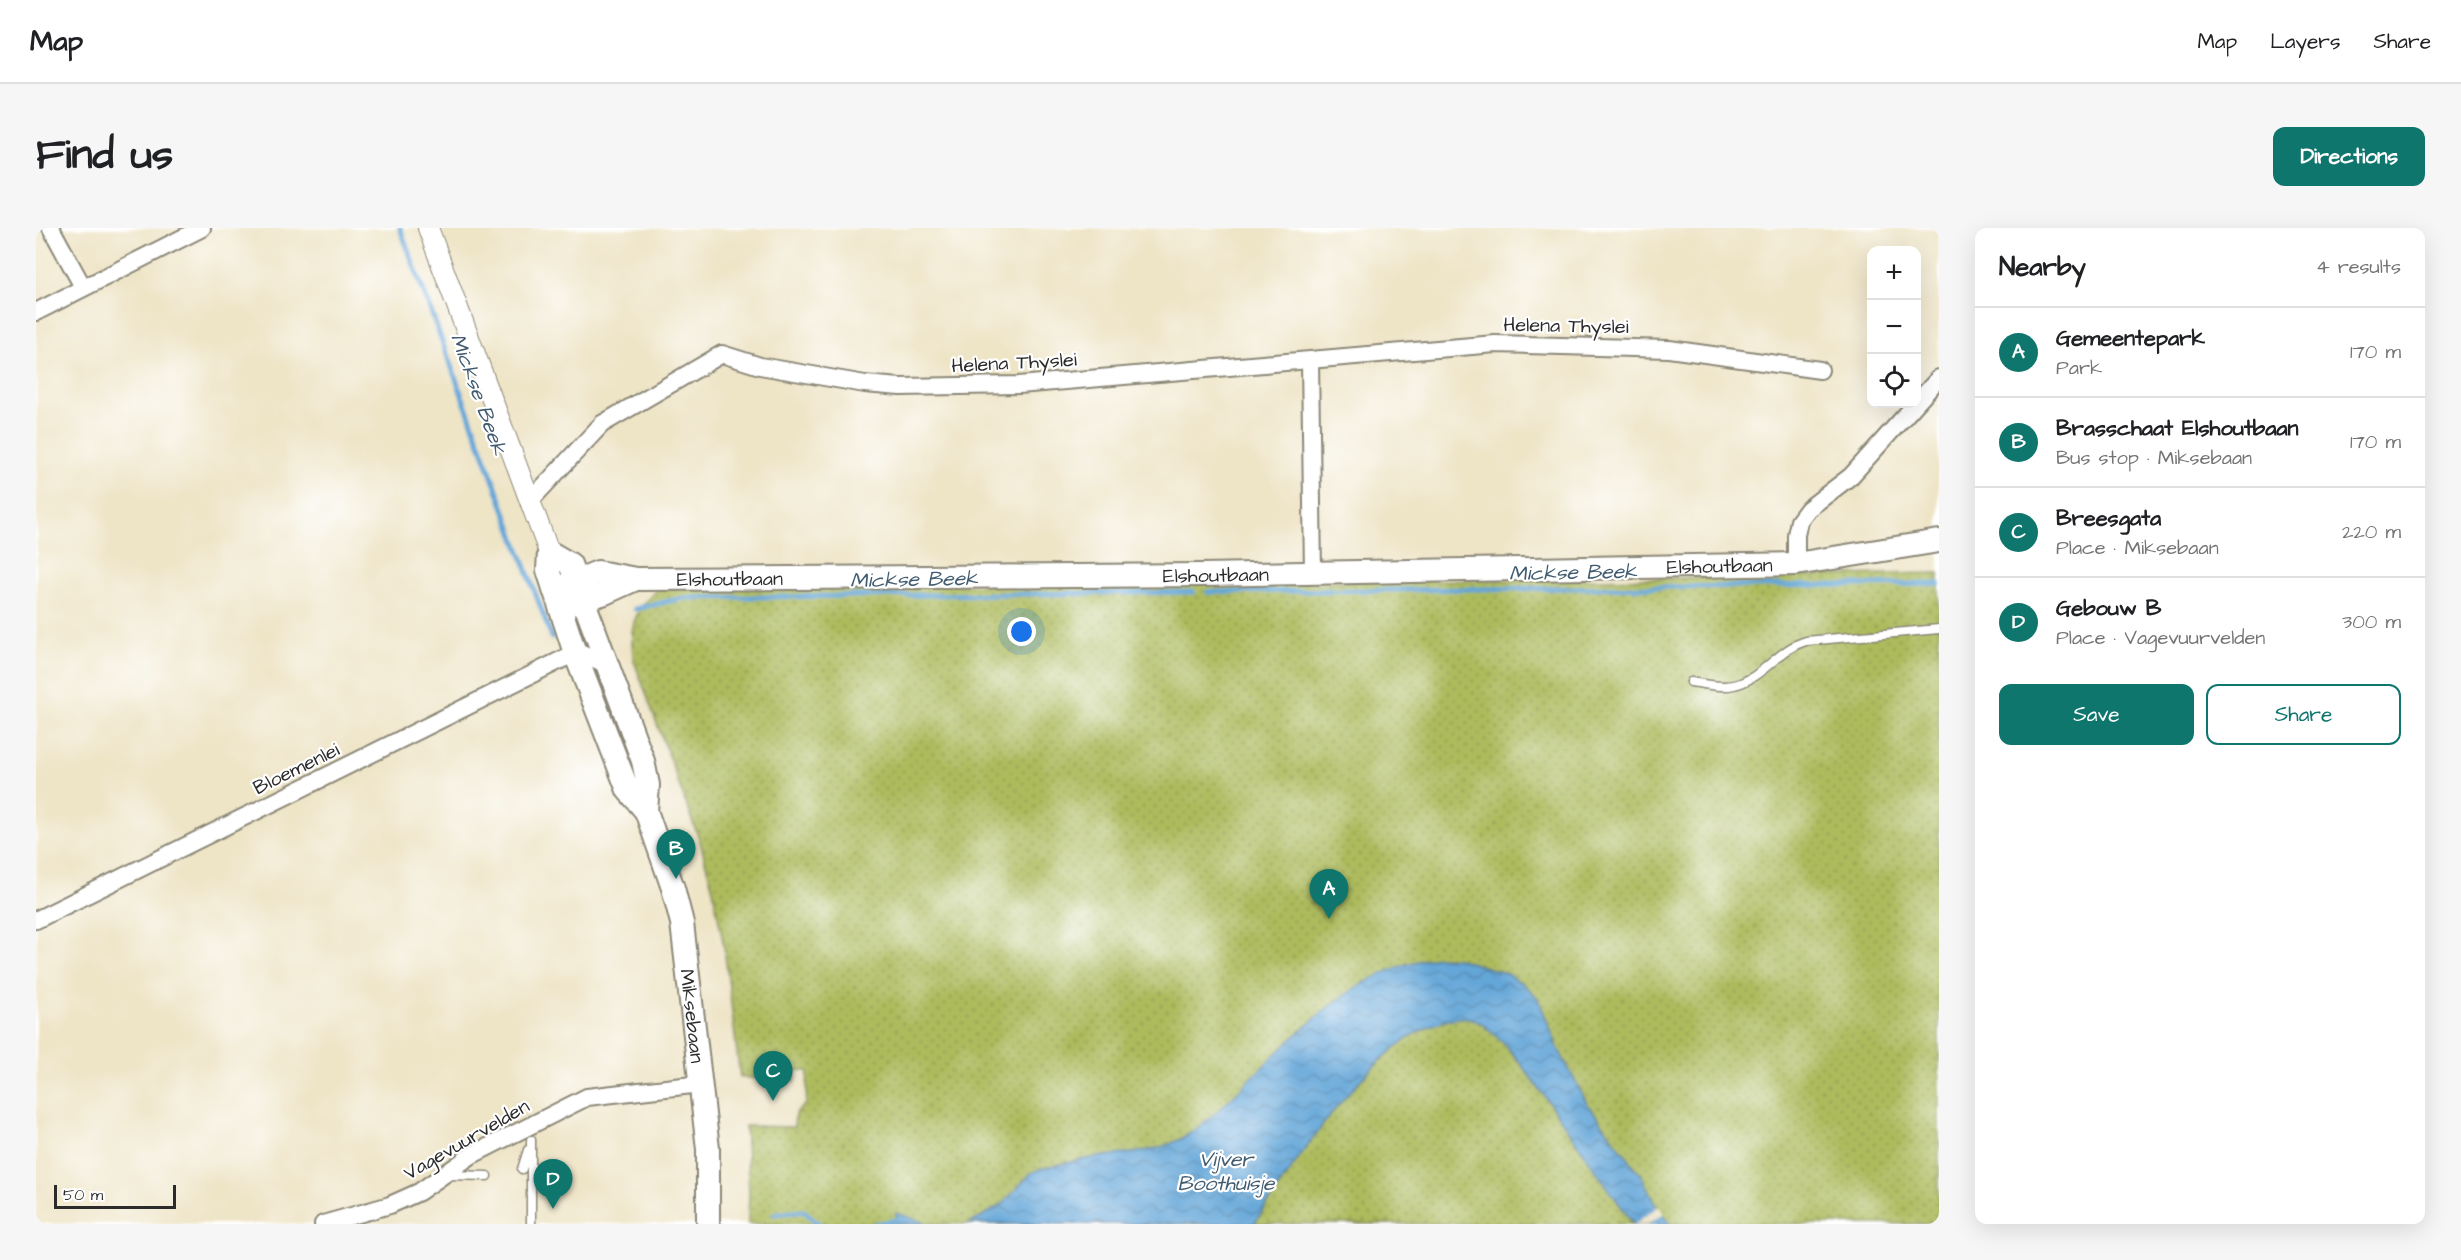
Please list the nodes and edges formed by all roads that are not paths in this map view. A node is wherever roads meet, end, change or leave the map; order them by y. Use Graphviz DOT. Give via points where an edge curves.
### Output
graph roads {
  1 [pos="51,228"];
  2 [pos="202,228"];
  3 [pos="428,228"];
  4 [pos="83,287"];
  5 [pos="36,312"];
  6 [pos="1310,361"];
  7 [pos="1820,370"];
  8 [pos="1939,378"];
  9 [pos="529,502"];
  10 [pos="1939,541"];
  11 [pos="549,552"];
  12 [pos="1939,556"];
  13 [pos="1796,564"];
  14 [pos="1313,573"];
  15 [pos="579,590"];
  16 [pos="557,599"];
  17 [pos="1939,629"];
  18 [pos="575,653"];
  19 [pos="607,665"];
  20 [pos="1691,682"];
  21 [pos="638,788"];
  22 [pos="36,920"];
  23 [pos="702,1084"];
  24 [pos="536,1121"];
  25 [pos="531,1140"];
  26 [pos="522,1169"];
  27 [pos="443,1175"];
  28 [pos="487,1176"];
  29 [pos="323,1224"];
  30 [pos="531,1224"];
  31 [pos="708,1224"];
  1 -- 4 [label="street"];
  2 -- 4 [label="street"];
  3 -- 9 [label="street, Miksebaan"];
  4 -- 5 [label="street"];
  6 -- 7 [label="street, Helena Thyslei" via="1495,344 1669,349"];
  6 -- 9 [label="street, Helena Thyslei" via="1019,385 900,387 760,366 722,354 602,424"];
  6 -- 14 [label="street"];
  8 -- 13 [label="street, Elshoutbaan" via="1851,476 1808,509 1799,521"];
  9 -- 11 [label="street, Miksebaan"];
  10 -- 13 [label="main road, Elshoutbaan"];
  11 -- 15 [label="main road, Miksebaan" via="570,564"];
  11 -- 16 [label="main road, Miksebaan" via="548,570"];
  12 -- 13 [label="main road, Elshoutbaan" via="1874,566 1827,568"];
  13 -- 14 [label="main road, Elshoutbaan"];
  14 -- 15 [label="main road, Elshoutbaan" via="636,579 605,593"];
  15 -- 16 [label="main road, Elshoutbaan"];
  15 -- 19 [label="main road, Miksebaan"];
  16 -- 18 [label="main road, Miksebaan"];
  17 -- 20 [label="lane" via="1806,640 1744,682 1731,686"];
  18 -- 19 [label="street"];
  18 -- 21 [label="main road, Miksebaan"];
  18 -- 22 [label="street, Bloemenlei"];
  19 -- 21 [label="main road, Miksebaan" via="636,741"];
  21 -- 23 [label="main road, Miksebaan" via="682,923"];
  23 -- 24 [label="street, Vagevuurvelden" via="587,1097"];
  23 -- 31 [label="main road, Miksebaan" via="708,1149"];
  24 -- 25 [label="lane"];
  24 -- 27 [label="street, Vagevuurvelden"];
  25 -- 26 [label="lane"];
  25 -- 30 [label="lane"];
  27 -- 28 [label="lane"];
  27 -- 29 [label="street, Vagevuurvelden" via="390,1205"];
}
